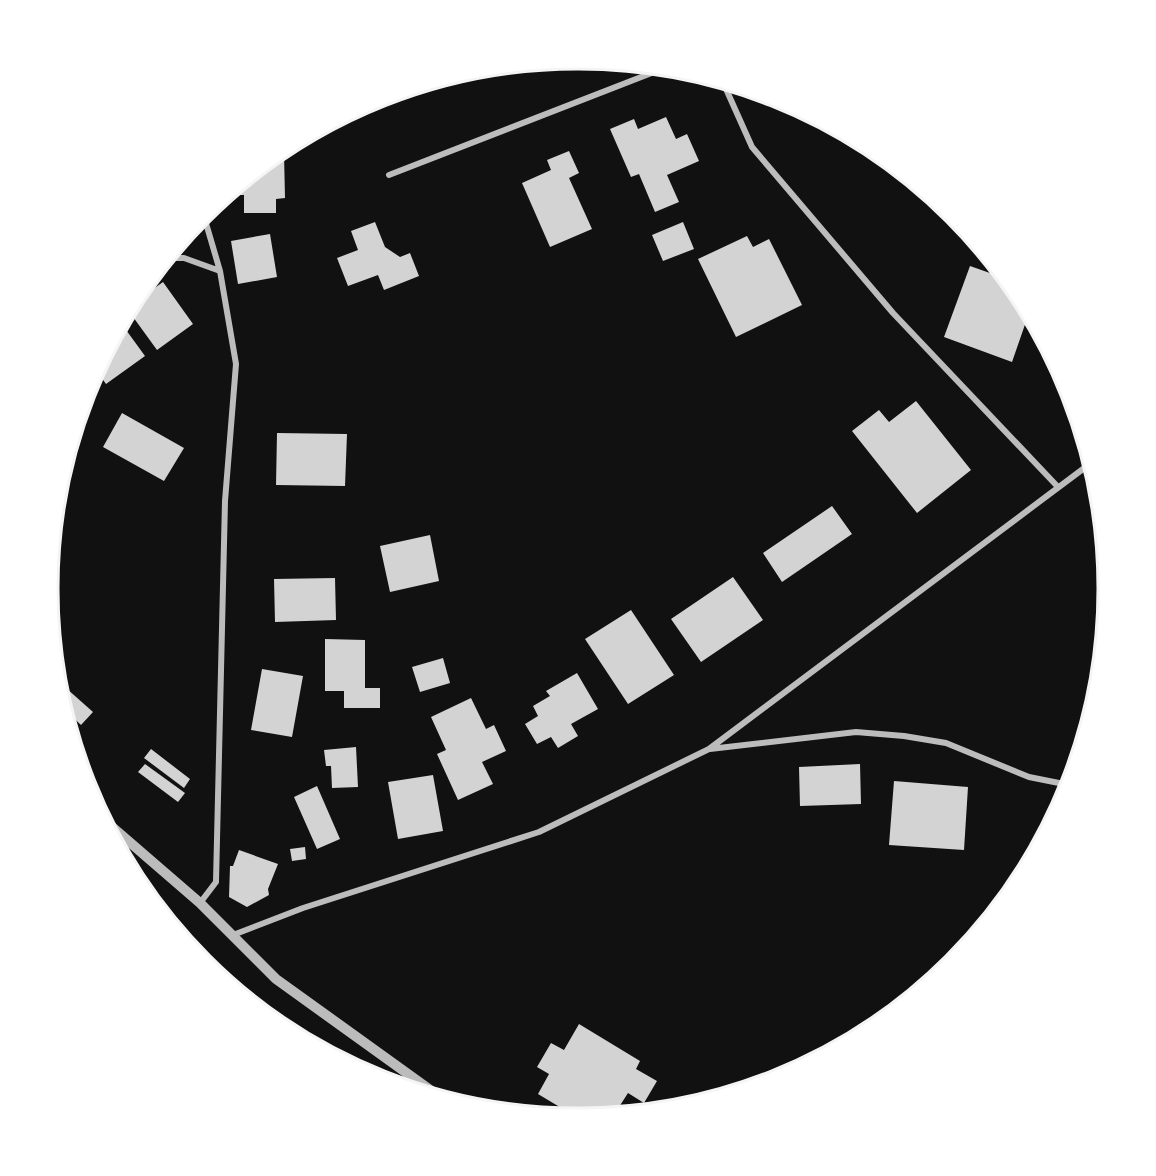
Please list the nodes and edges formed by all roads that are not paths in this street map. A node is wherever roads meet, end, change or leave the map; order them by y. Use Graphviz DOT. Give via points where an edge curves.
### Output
graph roads {
  1 [pos="650,74"];
  2 [pos="727,90"];
  3 [pos="389,175"];
  4 [pos="207,225"];
  5 [pos="177,258"];
  6 [pos="220,271"];
  7 [pos="1084,468"];
  8 [pos="1058,487"];
  9 [pos="709,749"];
  10 [pos="1060,783"];
  11 [pos="121,835"];
  12 [pos="200,903"];
  13 [pos="232,936"];
  14 [pos="408,1074"];
  15 [pos="405,1078"];
  16 [pos="420,1083"];
  1 -- 3 [label="street"];
  2 -- 8 [label="street" via="752,147 893,314"];
  4 -- 6 [label="street"];
  5 -- 6 [label="street"];
  6 -- 12 [label="street" via="236,364 225,501 216,882"];
  7 -- 8 [label="street"];
  8 -- 9 [label="street"];
  9 -- 10 [label="street" via="856,732 904,736 945,743 1029,777"];
  9 -- 13 [label="street" via="539,832 303,908"];
  11 -- 12 [label="street"];
  12 -- 13 [label="street"];
  13 -- 14 [label="street" via="276,979"];
  14 -- 15 [label="street"];
  14 -- 16 [label="street"];
}
